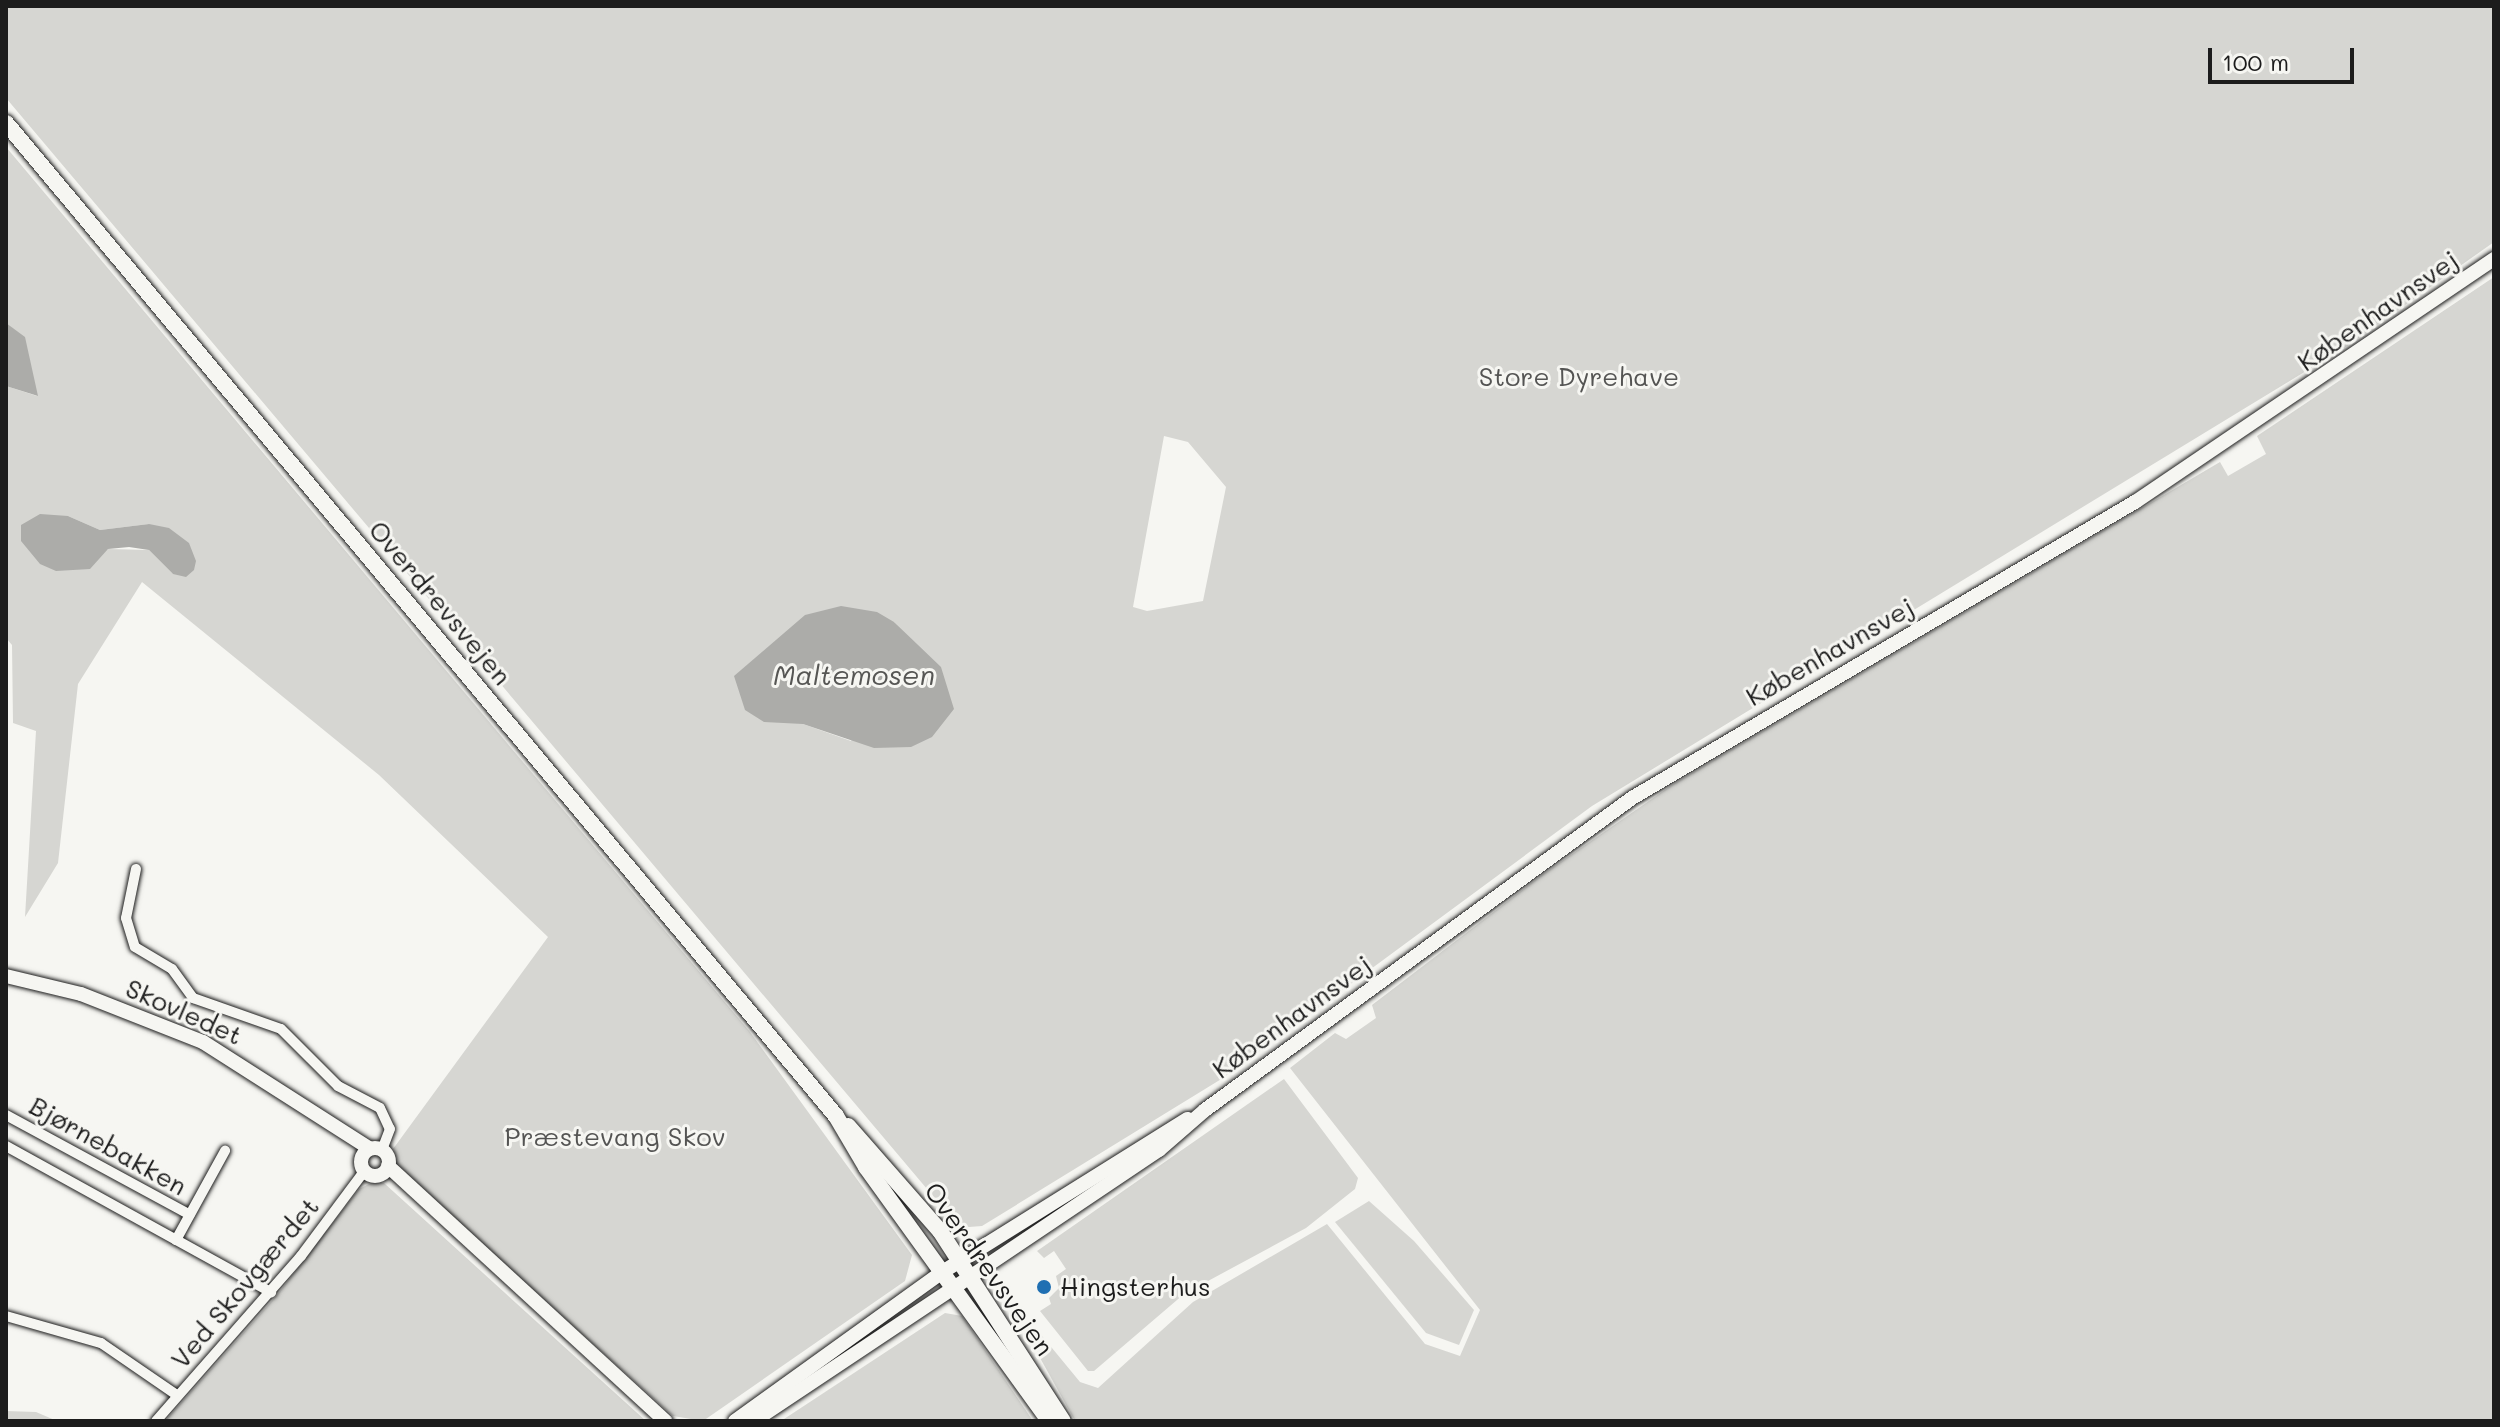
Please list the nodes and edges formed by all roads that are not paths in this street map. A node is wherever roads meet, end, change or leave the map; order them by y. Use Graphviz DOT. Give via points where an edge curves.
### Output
graph roads {
  1 [pos="6,123"];
  2 [pos="2494,259"];
  3 [pos="136,869"];
  4 [pos="6,976"];
  5 [pos="1205,1110"];
  6 [pos="6,1115"];
  7 [pos="836,1116"];
  8 [pos="6,1146"];
  9 [pos="225,1151"];
  10 [pos="370,1157"];
  11 [pos="386,1169"];
  12 [pos="190,1215"];
  13 [pos="176,1240"];
  14 [pos="960,1260"];
  15 [pos="944,1271"];
  16 [pos="971,1277"];
  17 [pos="955,1287"];
  18 [pos="271,1292"];
  19 [pos="6,1316"];
  20 [pos="178,1396"];
  21 [pos="156,1421"];
  22 [pos="665,1421"];
  23 [pos="735,1421"];
  24 [pos="754,1421"];
  25 [pos="1049,1421"];
  26 [pos="1063,1421"];
  1 -- 7 [label="main road, Overdrevsvejen"];
  2 -- 5 [label="main road, Københavnsvej" via="2135,502 1632,798"];
  3 -- 10 [label="street" via="126,918 135,947 172,969 193,998 281,1029 338,1086 380,1108 390,1129"];
  4 -- 10 [label="main road, Skovledet" via="81,994 195,1038 328,1122"];
  5 -- 14 [label="main road, Københavnsvej"];
  5 -- 16 [label="main road, Københavnsvej" via="1159,1150"];
  6 -- 12 [label="street, Bjørnebakken"];
  7 -- 14 [label="main road, Overdrevsvejen" via="914,1200"];
  7 -- 15 [label="main road, Overdrevsvejen" via="866,1167"];
  8 -- 13 [label="street, Bjørnebakken"];
  9 -- 12 [label="street, Bjørnebakken"];
  10 -- 11 [label="main road"];
  10 -- 11 [label="main road"];
  10 -- 18 [label="street, Ved Skovgærdet"];
  11 -- 22 [label="main road"];
  12 -- 13 [label="street, Bjørnebakken"];
  13 -- 18 [label="street, Bjørnebakken"];
  14 -- 15 [label="main road, Københavnsvej"];
  14 -- 16 [label="main road, Overdrevsvejen"];
  15 -- 17 [label="main road, Overdrevsvejen"];
  15 -- 23 [label="main road, Københavnsvej"];
  16 -- 17 [label="main road, Københavnsvej"];
  16 -- 26 [label="main road, Overdrevsvejen"];
  17 -- 24 [label="main road, Københavnsvej"];
  17 -- 25 [label="main road, Overdrevsvejen"];
  18 -- 20 [label="street, Ved Skovgærdet"];
  19 -- 20 [label="street" via="101,1343"];
  20 -- 21 [label="street, Ved Skovgærdet"];
}
